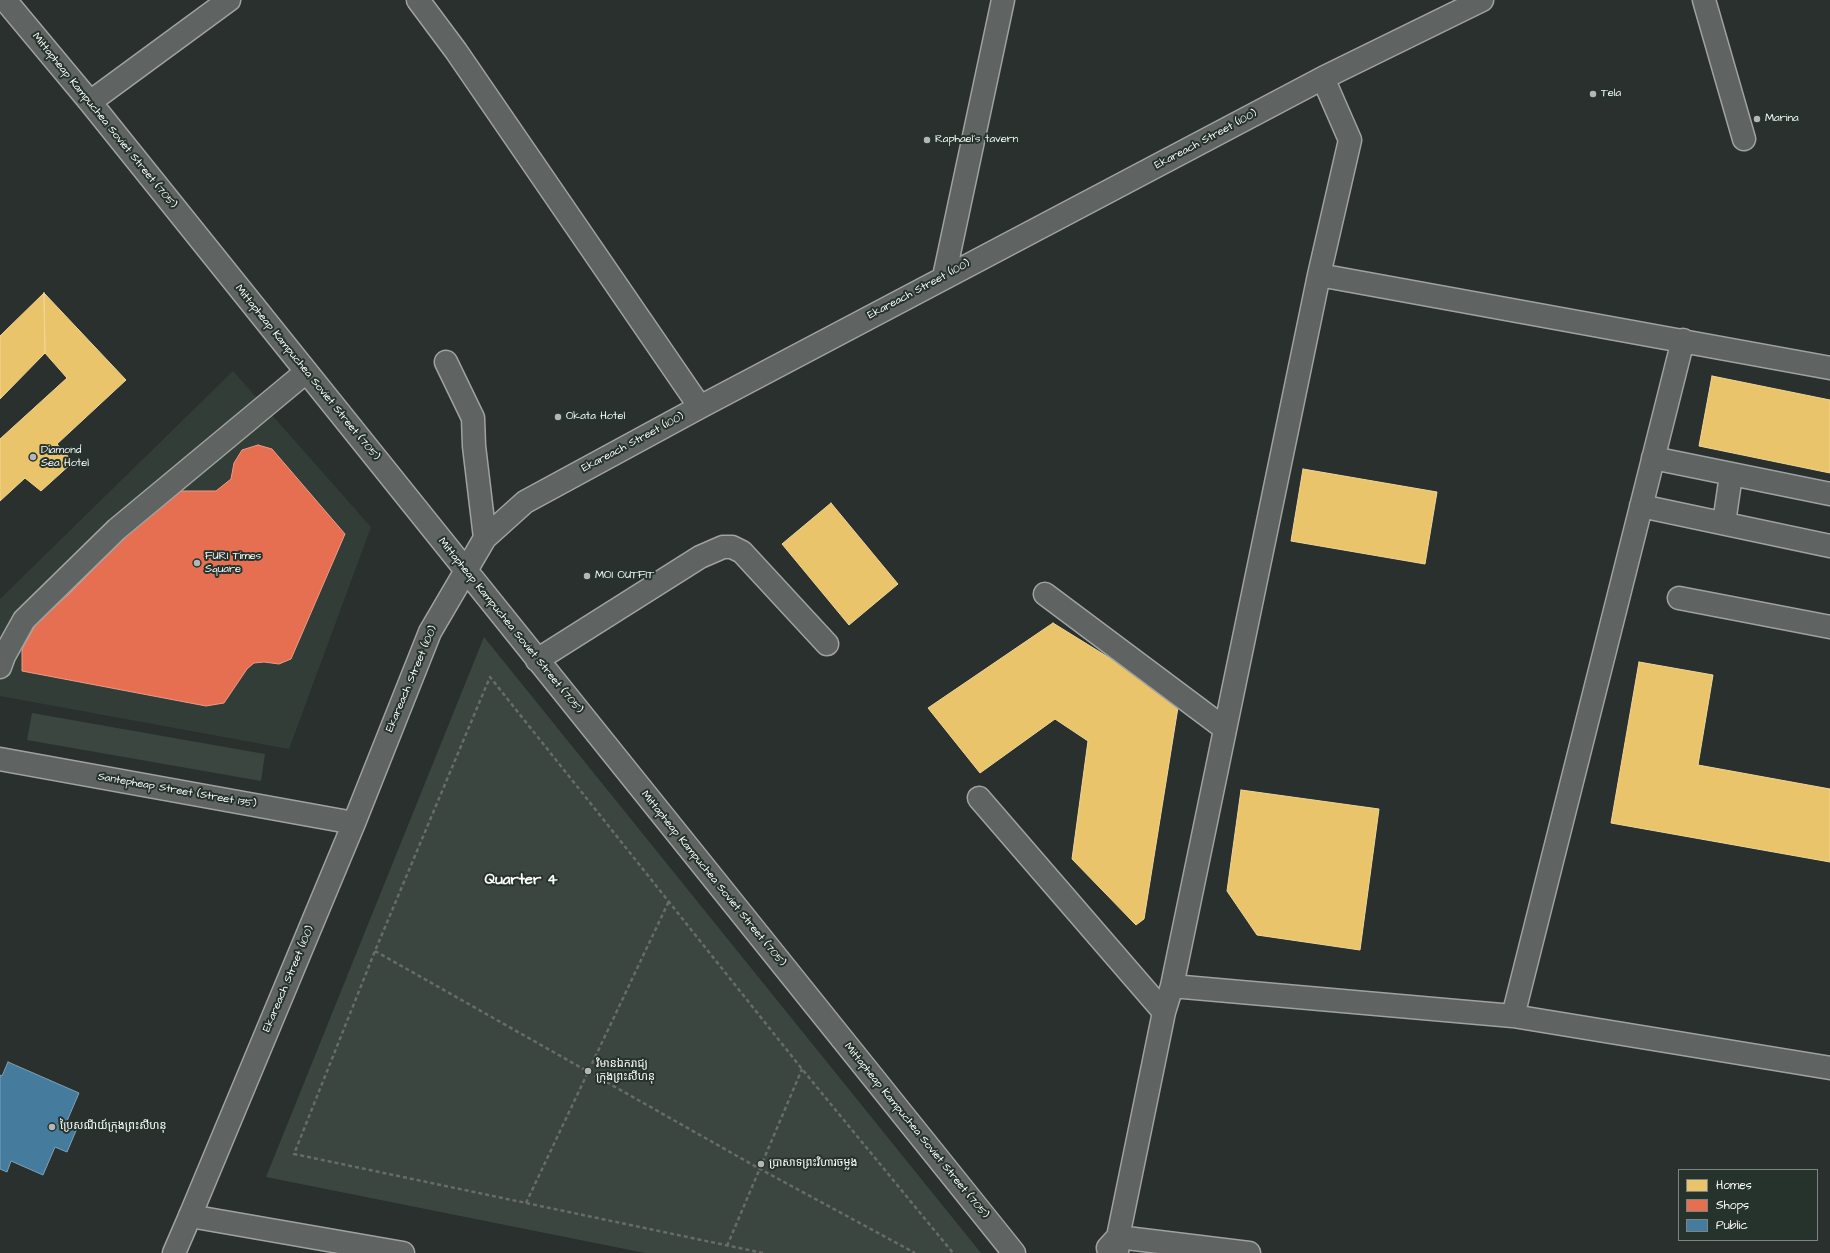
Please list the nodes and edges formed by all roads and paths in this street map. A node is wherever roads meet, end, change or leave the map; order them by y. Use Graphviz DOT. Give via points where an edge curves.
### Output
graph roads {
  1 [pos="5,0"];
  2 [pos="229,0"];
  3 [pos="418,0"];
  4 [pos="1003,0"];
  5 [pos="1482,0"];
  6 [pos="1704,0"];
  7 [pos="1323,78"];
  8 [pos="90,102"];
  9 [pos="1744,139"];
  10 [pos="1320,275"];
  11 [pos="944,277"];
  12 [pos="1683,340"];
  13 [pos="446,362"];
  14 [pos="1830,368"];
  15 [pos="306,372"];
  16 [pos="700,407"];
  17 [pos="1652,458"];
  18 [pos="1731,475"];
  19 [pos="1830,494"];
  20 [pos="1641,506"];
  21 [pos="1724,523"];
  22 [pos="485,538"];
  23 [pos="1830,546"];
  24 [pos="467,571"];
  25 [pos="1046,594"];
  26 [pos="1679,598"];
  27 [pos="1830,627"];
  28 [pos="827,644"];
  29 [pos="538,660"];
  30 [pos="0,667"];
  31 [pos="1224,728"];
  32 [pos="0,759"];
  33 [pos="979,798"];
  34 [pos="354,824"];
  35 [pos="669,901"];
  36 [pos="375,951"];
  37 [pos="1172,986"];
  38 [pos="1164,1012"];
  39 [pos="1512,1016"];
  40 [pos="1830,1068"];
  41 [pos="802,1069"];
  42 [pos="588,1072"];
  43 [pos="760,1169"];
  44 [pos="526,1203"];
  45 [pos="190,1216"];
  46 [pos="1117,1245"];
  47 [pos="728,1246"];
  48 [pos="174,1253"];
  49 [pos="403,1253"];
  50 [pos="763,1253"];
  51 [pos="915,1253"];
  52 [pos="953,1253"];
  53 [pos="1014,1253"];
  54 [pos="1104,1253"];
  55 [pos="1249,1253"];
  1 -- 8 [label="street, Mittapheap Kampuchea Soviet Street (705)"];
  2 -- 8 [label="street"];
  3 -- 16 [label="street" via="456,51"];
  4 -- 11 [label="street"];
  5 -- 7 [label="street, Ekareach Street (100)"];
  6 -- 9 [label="street"];
  7 -- 10 [label="street" via="1350,140"];
  7 -- 11 [label="street, Ekareach Street (100)"];
  8 -- 15 [label="street, Mittapheap Kampuchea Soviet Street (705)"];
  10 -- 12 [label="street"];
  10 -- 31 [label="street"];
  11 -- 16 [label="street, Ekareach Street (100)"];
  12 -- 14 [label="street"];
  12 -- 17 [label="street"];
  13 -- 22 [label="street" via="474,418 474,446"];
  15 -- 24 [label="street, Mittapheap Kampuchea Soviet Street (705)"];
  15 -- 30 [label="street" via="117,529 24,620"];
  16 -- 22 [label="street, Ekareach Street (100)" via="525,502"];
  17 -- 18 [label="street"];
  17 -- 20 [label="street"];
  18 -- 19 [label="street"];
  18 -- 21 [label="street"];
  20 -- 21 [label="street"];
  20 -- 39 [label="street"];
  21 -- 23 [label="street"];
  22 -- 24 [label="street, Ekareach Street (100)"];
  24 -- 29 [label="street, Mittapheap Kampuchea Soviet Street (705)"];
  24 -- 34 [label="street, Ekareach Street (100)" via="430,632"];
  25 -- 31 [label="street"];
  26 -- 27 [label="street"];
  28 -- 29 [label="street" via="742,552 732,547 723,547 700,557"];
  29 -- 53 [label="street, Mittapheap Kampuchea Soviet Street (705)"];
  31 -- 37 [label="street"];
  32 -- 34 [label="street, Santepheap Street (Street 135)"];
  33 -- 38 [label="street"];
  34 -- 45 [label="street, Ekareach Street (100)"];
  35 -- 36 [label="path" via="490,677"];
  35 -- 41 [label="path"];
  35 -- 42 [label="path"];
  36 -- 42 [label="path"];
  36 -- 44 [label="path" via="294,1154"];
  37 -- 38 [label="street"];
  37 -- 39 [label="street"];
  38 -- 46 [label="street"];
  39 -- 40 [label="street"];
  41 -- 43 [label="path"];
  41 -- 52 [label="path"];
  42 -- 43 [label="path"];
  42 -- 44 [label="path"];
  43 -- 47 [label="path"];
  43 -- 51 [label="path"];
  44 -- 47 [label="path"];
  45 -- 48 [label="street, Ekareach Street (100)"];
  45 -- 49 [label="street"];
  46 -- 54 [label="street"];
  46 -- 55 [label="street"];
  47 -- 50 [label="path"];
}
